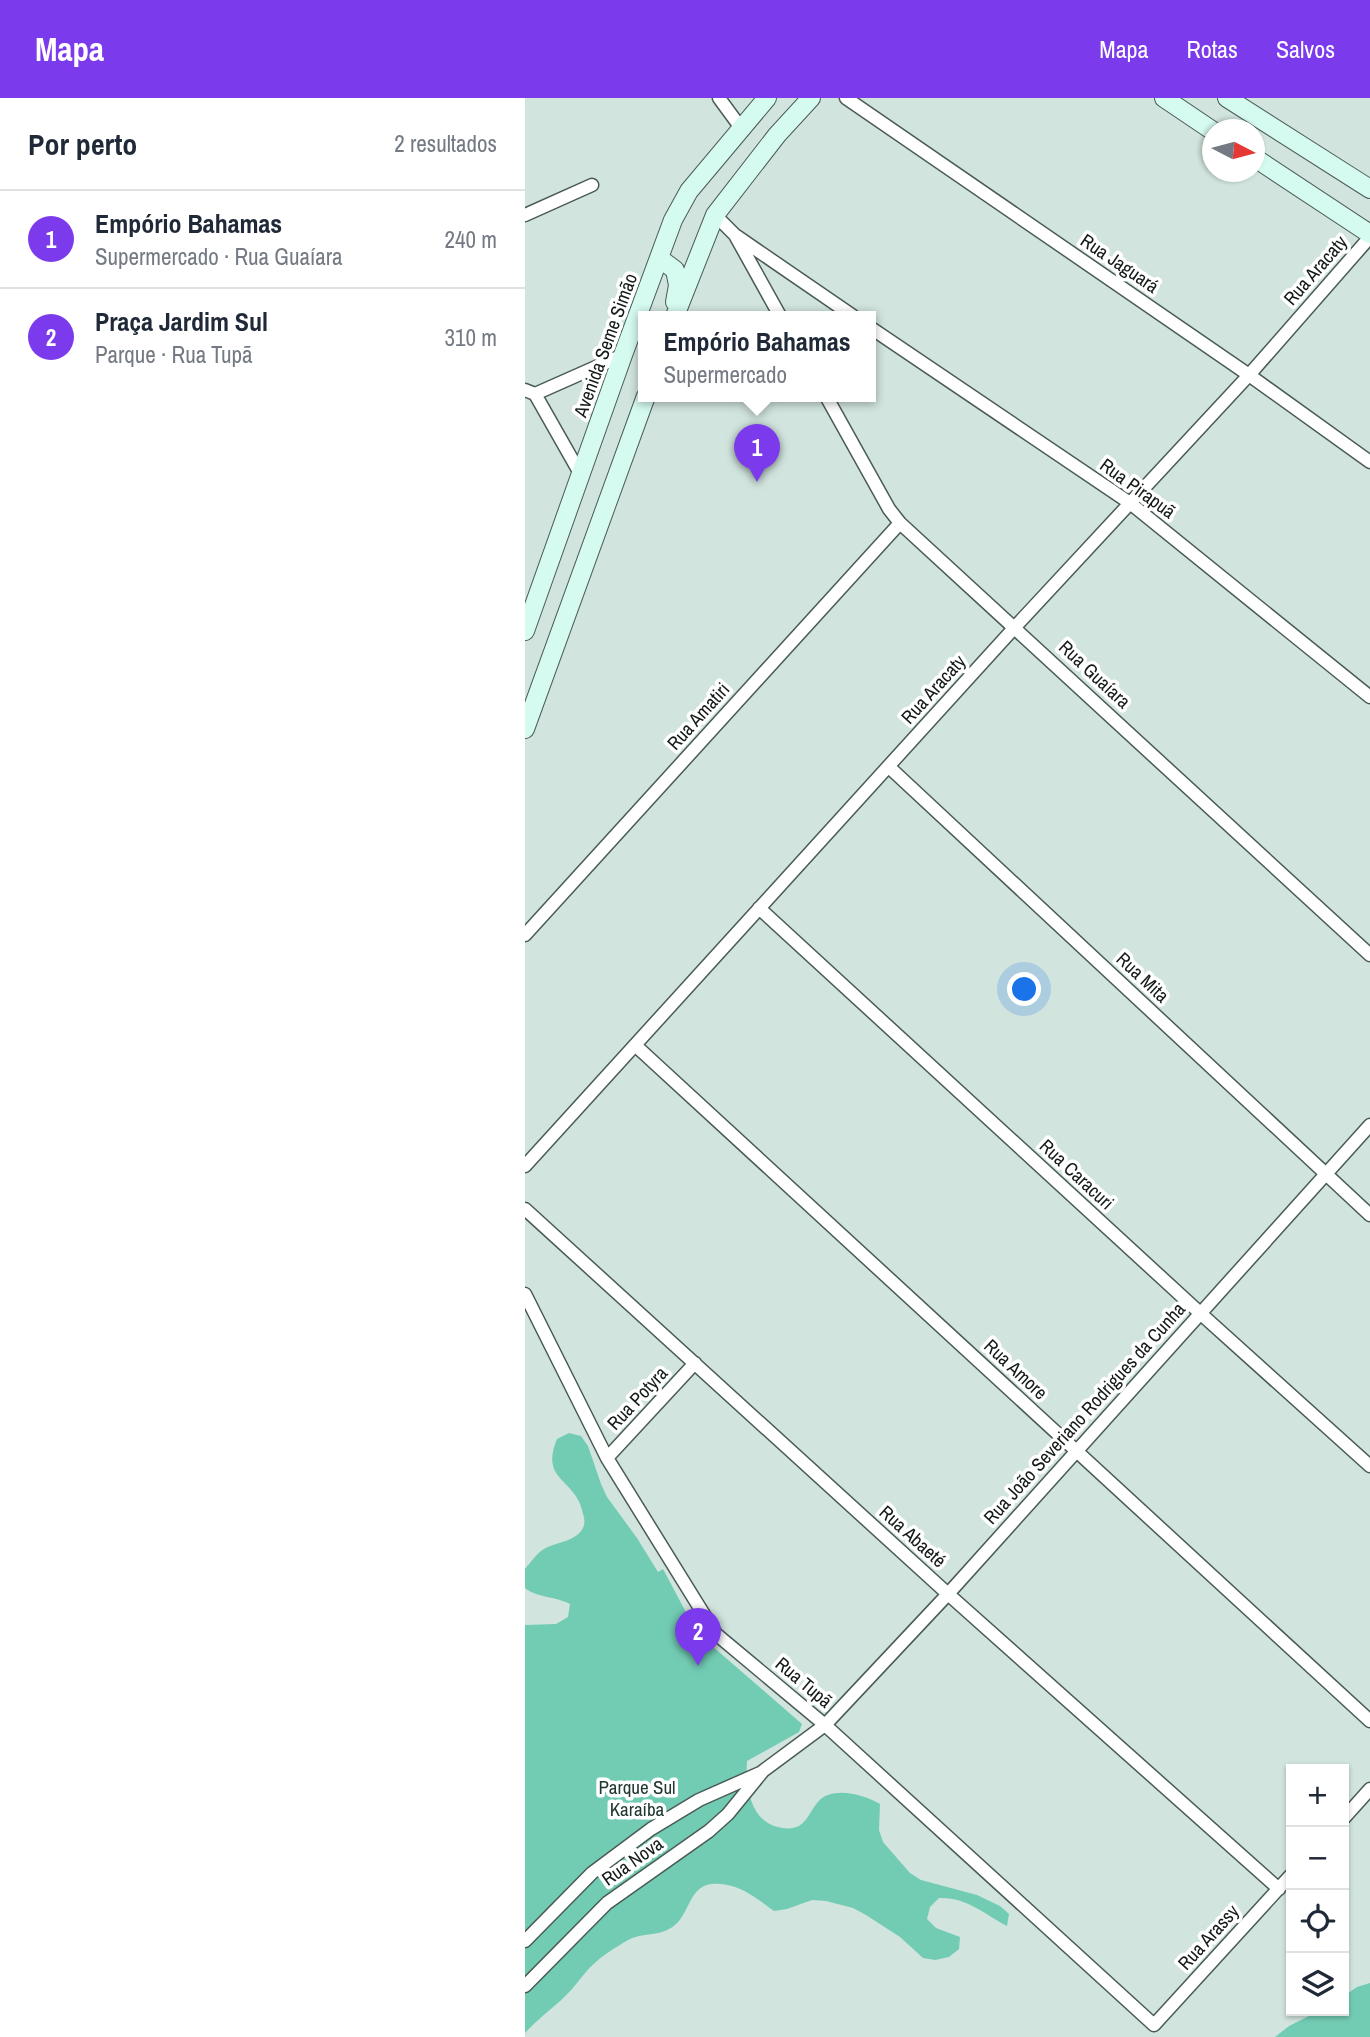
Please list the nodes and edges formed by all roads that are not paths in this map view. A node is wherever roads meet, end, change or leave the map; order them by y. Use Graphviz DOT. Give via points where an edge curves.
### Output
graph roads {
  1 [pos="719,98"];
  2 [pos="767,98"];
  3 [pos="811,98"];
  4 [pos="846,98"];
  5 [pos="1227,98"];
  6 [pos="1165,99"];
  7 [pos="1202,124"];
  8 [pos="741,128"];
  9 [pos="1265,165"];
  10 [pos="592,184"];
  11 [pos="1370,189"];
  12 [pos="525,215"];
  13 [pos="715,215"];
  14 [pos="1370,235"];
  15 [pos="735,236"];
  16 [pos="659,258"];
  17 [pos="639,311"];
  18 [pos="675,311"];
  19 [pos="676,311"];
  20 [pos="777,311"];
  21 [pos="846,311"];
  22 [pos="638,315"];
  23 [pos="876,331"];
  24 [pos="623,355"];
  25 [pos="1249,374"];
  26 [pos="530,392"];
  27 [pos="644,402"];
  28 [pos="829,402"];
  29 [pos="1370,462"];
  30 [pos="580,475"];
  31 [pos="1130,503"];
  32 [pos="900,523"];
  33 [pos="1015,627"];
  34 [pos="525,631"];
  35 [pos="531,689"];
  36 [pos="1370,697"];
  37 [pos="525,729"];
  38 [pos="889,767"];
  39 [pos="759,908"];
  40 [pos="525,934"];
  41 [pos="1370,955"];
  42 [pos="636,1046"];
  43 [pos="1370,1125"];
  44 [pos="525,1166"];
  45 [pos="1327,1175"];
  46 [pos="525,1209"];
  47 [pos="1370,1215"];
  48 [pos="525,1294"];
  49 [pos="1200,1313"];
  50 [pos="695,1363"];
  51 [pos="1076,1451"];
  52 [pos="607,1458"];
  53 [pos="1370,1466"];
  54 [pos="949,1594"];
  55 [pos="1370,1721"];
  56 [pos="825,1725"];
  57 [pos="763,1771"];
  58 [pos="1370,1789"];
  59 [pos="1349,1812"];
  60 [pos="1286,1881"];
  61 [pos="1279,1889"];
  62 [pos="525,1941"];
  63 [pos="525,1986"];
  64 [pos="1154,2025"];
  1 -- 8 [label="street"];
  2 -- 8 [label="main road, Avenida Seme Simão"];
  3 -- 13 [label="main road"];
  4 -- 25 [label="street, Rua Jaguará"];
  5 -- 11 [label="main road"];
  6 -- 7 [label="main road"];
  8 -- 16 [label="main road, Avenida Seme Simão" via="689,191"];
  9 -- 14 [label="main road"];
  10 -- 12 [label="street"];
  13 -- 15 [label="street"];
  13 -- 19 [label="main road"];
  14 -- 25 [label="street, Rua Aracaty"];
  15 -- 20 [label="street"];
  15 -- 21 [label="street"];
  16 -- 17 [label="main road, Avenida Seme Simão"];
  16 -- 18 [label="main road" via="675,270"];
  22 -- 24 [label="main road, Avenida Seme Simão"];
  23 -- 31 [label="street, Rua Pirapuã"];
  24 -- 26 [label="street"];
  24 -- 30 [label="main road, Avenida Seme Simão"];
  25 -- 29 [label="street, Rua Jaguará"];
  25 -- 31 [label="street, Rua Aracaty"];
  26 -- 30 [label="street"];
  27 -- 35 [label="main road"];
  28 -- 32 [label="street, Rua Guaíara"];
  30 -- 34 [label="main road, Avenida Seme Simão"];
  31 -- 33 [label="street, Rua Aracaty"];
  31 -- 36 [label="street, Rua Pirapuã"];
  32 -- 33 [label="street, Rua Guaíara"];
  32 -- 40 [label="street, Rua Amatiri"];
  33 -- 38 [label="street, Rua Aracaty"];
  33 -- 41 [label="street, Rua Guaíara"];
  35 -- 37 [label="main road"];
  38 -- 39 [label="street, Rua Aracaty"];
  38 -- 45 [label="street, Rua Mita"];
  39 -- 42 [label="street, Rua Aracaty"];
  39 -- 49 [label="street, Rua Caracuri"];
  42 -- 44 [label="street, Rua Aracaty"];
  42 -- 51 [label="street, Rua Amore"];
  43 -- 45 [label="street, Rua João Severiano Rodrigues da Cunha"];
  45 -- 47 [label="street, Rua Mita"];
  45 -- 49 [label="street, Rua João Severiano Rodrigues da Cunha"];
  46 -- 50 [label="street, Rua Abaeté"];
  48 -- 52 [label="street, Rua Tupã"];
  49 -- 51 [label="street, Rua João Severiano Rodrigues da Cunha"];
  49 -- 53 [label="street, Rua Caracuri"];
  50 -- 52 [label="street, Rua Potyra"];
  50 -- 54 [label="street, Rua Abaeté"];
  51 -- 54 [label="street, Rua João Severiano Rodrigues da Cunha"];
  51 -- 55 [label="street, Rua Amore"];
  52 -- 56 [label="street, Rua Tupã" via="716,1634"];
  54 -- 56 [label="street, Rua João Severiano Rodrigues da Cunha"];
  54 -- 61 [label="street, Rua Abaeté"];
  56 -- 57 [label="street, Rua Nova"];
  56 -- 64 [label="street, Rua Tupã"];
  57 -- 62 [label="street, Rua Nova" via="699,1800 651,1829 592,1873"];
  57 -- 63 [label="street, Rua Nova" via="728,1814 607,1903"];
  58 -- 59 [label="street"];
  60 -- 61 [label="street, Rua Arassy"];
  61 -- 64 [label="street, Rua Arassy"];
}
